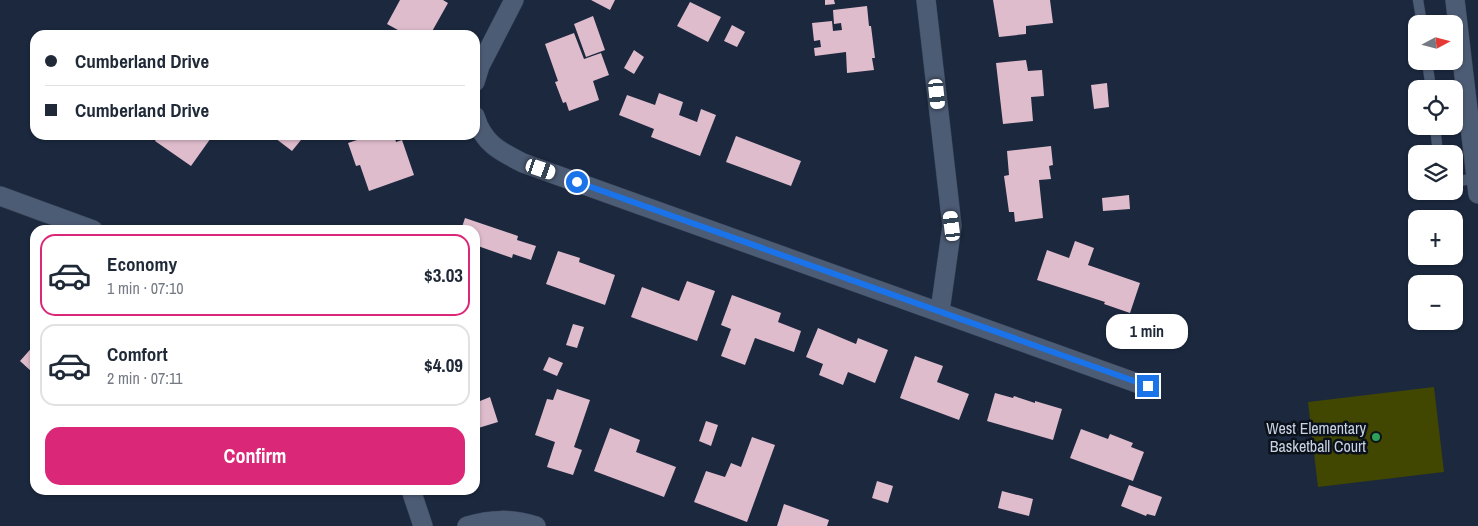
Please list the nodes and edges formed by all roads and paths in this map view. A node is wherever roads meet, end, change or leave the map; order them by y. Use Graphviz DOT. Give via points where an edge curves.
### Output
graph roads {
  1 [pos="514,0"];
  2 [pos="926,0"];
  3 [pos="1418,0"];
  4 [pos="1455,0"];
  5 [pos="1420,15"];
  6 [pos="480,66"];
  7 [pos="480,130"];
  8 [pos="1463,184"];
  9 [pos="1477,186"];
  10 [pos="0,196"];
  11 [pos="79,225"];
  12 [pos="940,311"];
  13 [pos="1148,386"];
  14 [pos="413,495"];
  15 [pos="423,526"];
  16 [pos="467,526"];
  17 [pos="536,526"];
  1 -- 6 [label="street"];
  2 -- 12 [label="street" via="952,226"];
  3 -- 5 [label="lane"];
  4 -- 9 [label="street"];
  7 -- 12 [label="street" via="498,150 523,163"];
  8 -- 9 [label="lane"];
  10 -- 11 [label="street"];
  12 -- 13 [label="street"];
  14 -- 15 [label="street"];
  16 -- 17 [label="street" via="484,521 509,520"];
}
